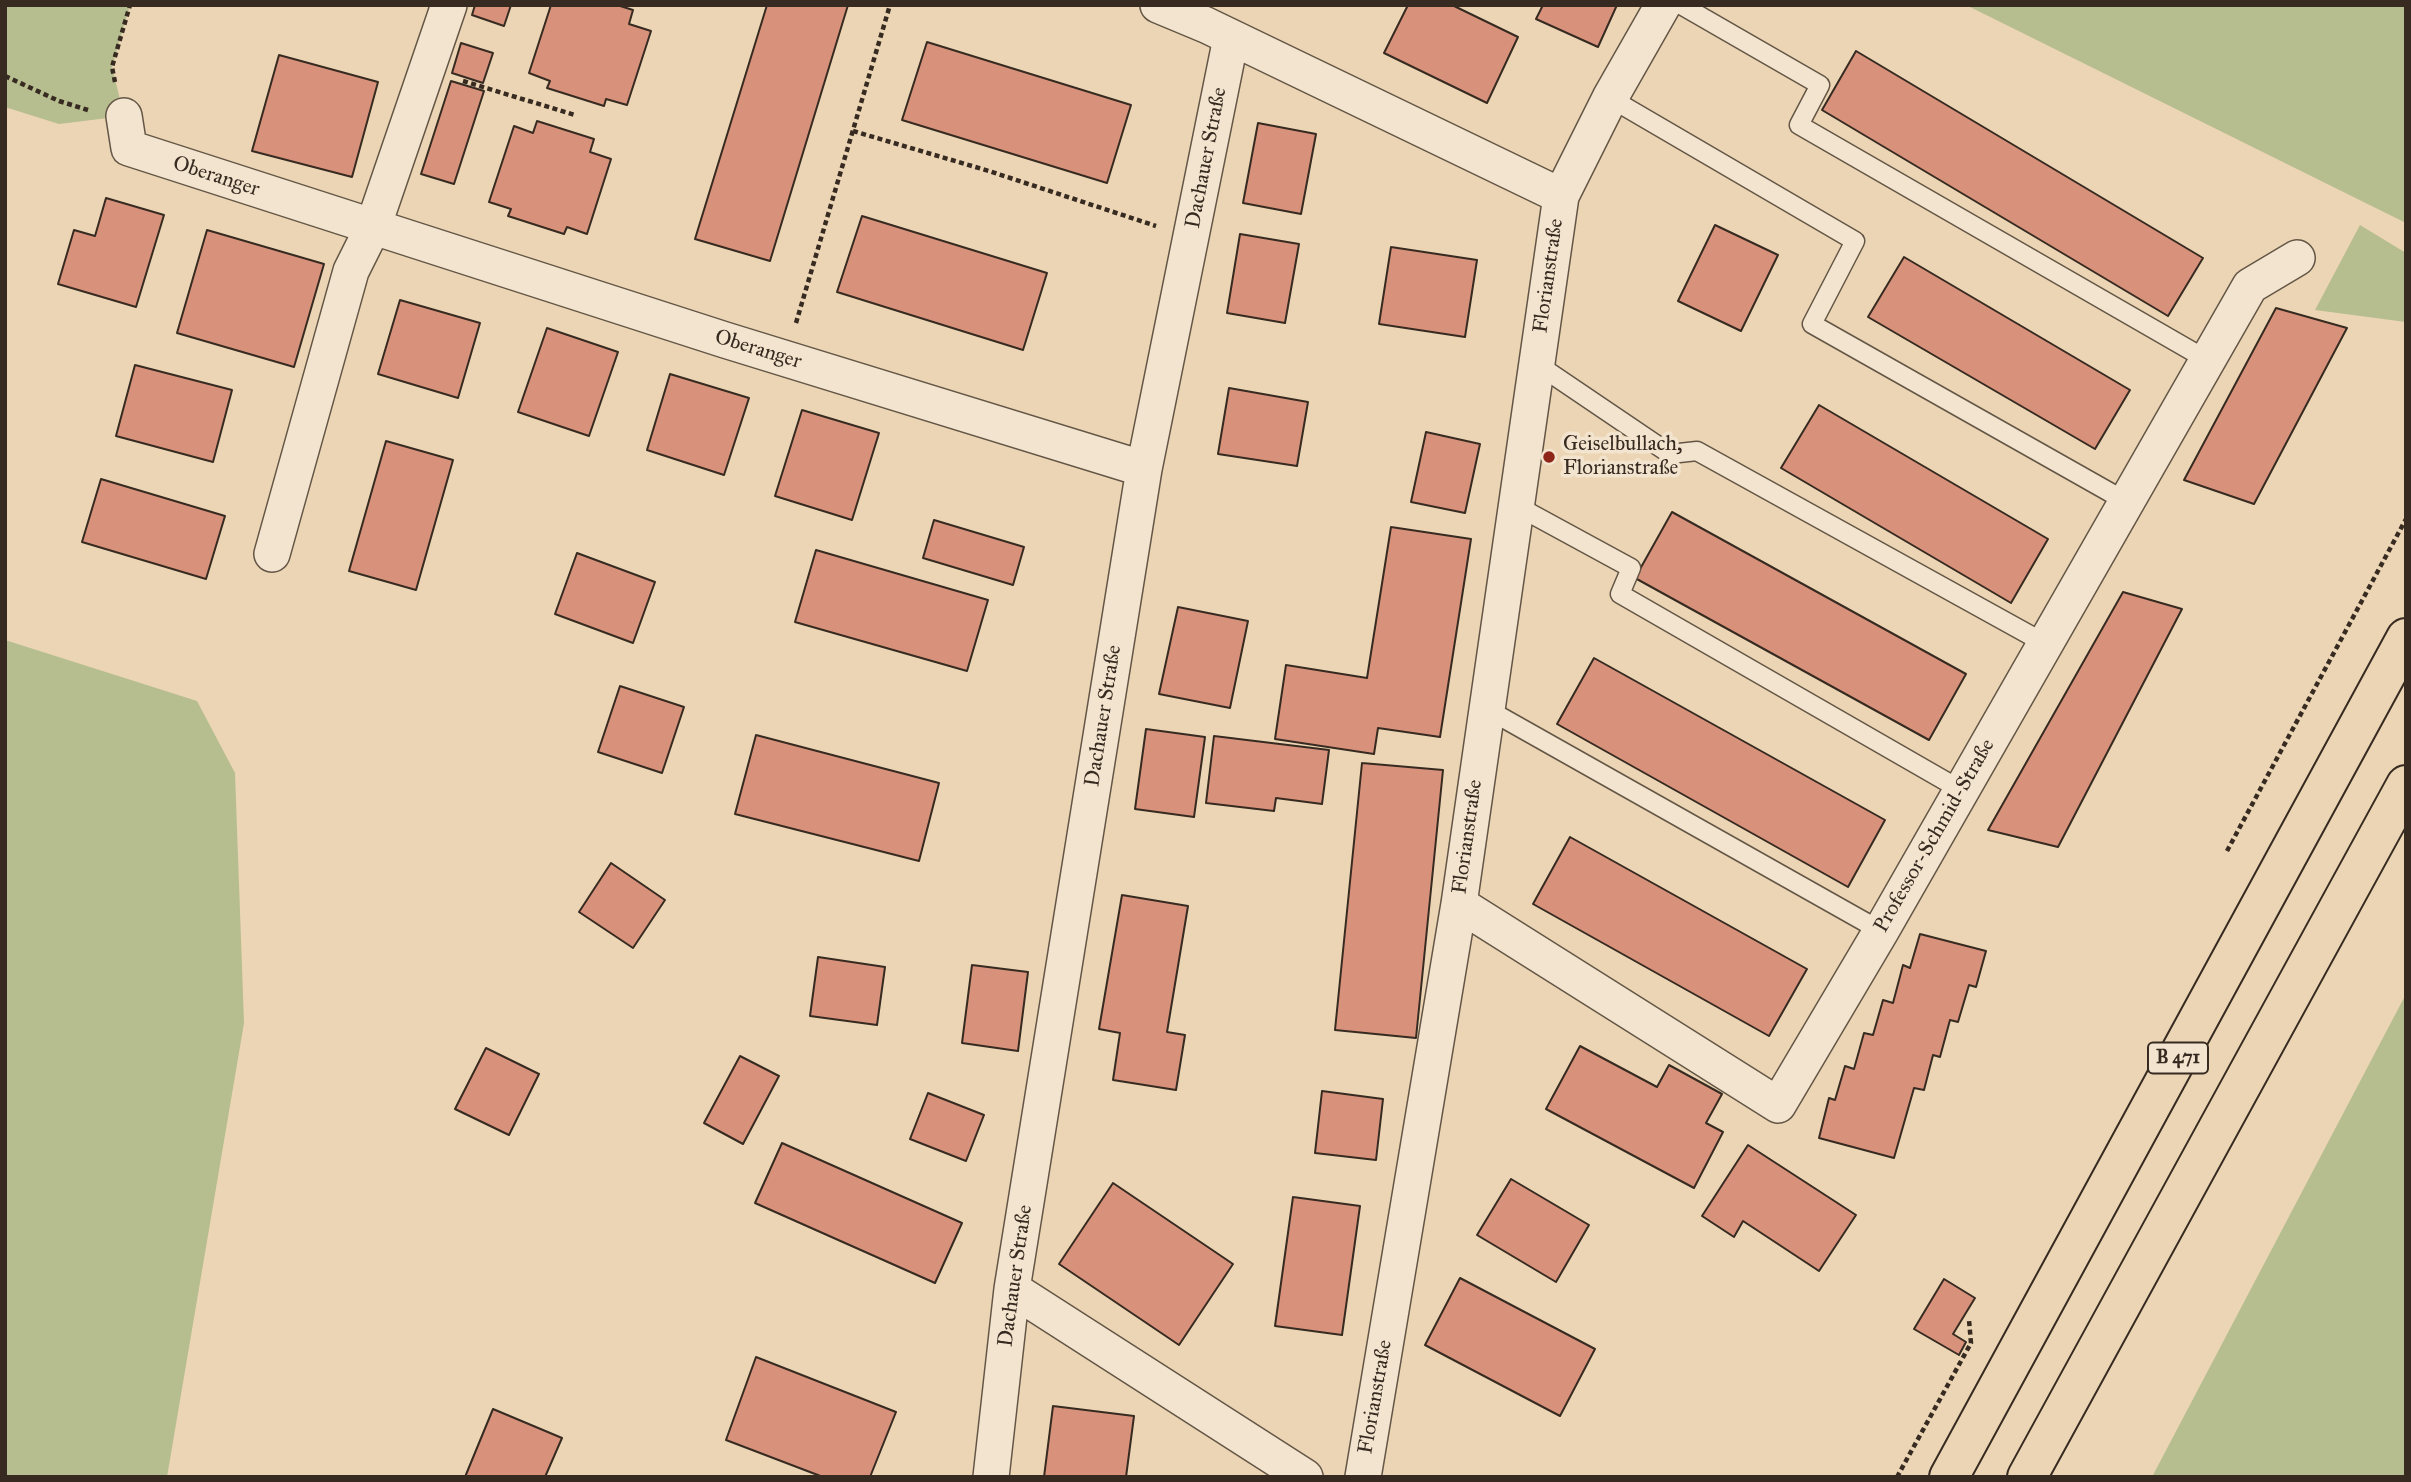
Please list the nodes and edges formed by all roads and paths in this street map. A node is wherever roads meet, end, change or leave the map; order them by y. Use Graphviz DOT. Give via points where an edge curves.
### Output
graph roads {
  1 [pos="130,5"];
  2 [pos="449,5"];
  3 [pos="890,5"];
  4 [pos="1158,5"];
  5 [pos="1662,5"];
  6 [pos="1681,5"];
  7 [pos="1231,38"];
  8 [pos="426,70"];
  9 [pos="5,76"];
  10 [pos="1610,98"];
  11 [pos="575,115"];
  12 [pos="124,116"];
  13 [pos="853,131"];
  14 [pos="1561,196"];
  15 [pos="373,227"];
  16 [pos="1191,237"];
  17 [pos="2297,258"];
  18 [pos="786,359"];
  19 [pos="2209,361"];
  20 [pos="1536,364"];
  21 [pos="1144,468"];
  22 [pos="2127,502"];
  23 [pos="1517,506"];
  24 [pos="2406,519"];
  25 [pos="272,554"];
  26 [pos="2406,638"];
  27 [pos="2046,645"];
  28 [pos="1487,709"];
  29 [pos="2406,785"];
  30 [pos="1961,790"];
  31 [pos="2227,851"];
  32 [pos="1458,904"];
  33 [pos="1881,931"];
  34 [pos="1012,1289"];
  35 [pos="1969,1320"];
  36 [pos="991,1477"];
  37 [pos="1305,1477"];
  38 [pos="1363,1477"];
  39 [pos="1897,1477"];
  40 [pos="1950,1477"];
  41 [pos="2027,1477"];
  1 -- 12 [label="path" via="112,67"];
  2 -- 8 [label="street"];
  3 -- 13 [label="path"];
  4 -- 7 [label="street"];
  5 -- 10 [label="street, Florianstraße"];
  6 -- 19 [label="lane" via="1821,85 1799,125"];
  7 -- 14 [label="street, Florianstraße"];
  7 -- 16 [label="street, Dachauer Straße"];
  8 -- 11 [label="path"];
  8 -- 15 [label="street"];
  9 -- 12 [label="path" via="59,101"];
  10 -- 14 [label="street, Florianstraße"];
  10 -- 22 [label="lane" via="1855,241 1812,324"];
  12 -- 15 [label="street, Oberanger" via="129,148"];
  13 -- 16 [label="path"];
  13 -- 18 [label="path"];
  14 -- 20 [label="street, Florianstraße"];
  15 -- 18 [label="street, Oberanger"];
  15 -- 25 [label="street" via="351,271"];
  16 -- 21 [label="street, Dachauer Straße"];
  17 -- 19 [label="street, Professor-Schmid-Straße" via="2250,286"];
  18 -- 21 [label="street, Oberanger"];
  19 -- 22 [label="street, Professor-Schmid-Straße"];
  20 -- 23 [label="street, Florianstraße"];
  20 -- 27 [label="lane" via="1670,454 1697,451"];
  21 -- 34 [label="street, Dachauer Straße"];
  22 -- 27 [label="street, Professor-Schmid-Straße"];
  23 -- 28 [label="street, Florianstraße"];
  23 -- 30 [label="lane" via="1631,568 1620,594"];
  24 -- 31 [label="path"];
  26 -- 40 [label="highway, B 471"];
  27 -- 30 [label="street, Professor-Schmid-Straße"];
  28 -- 32 [label="street, Florianstraße"];
  28 -- 33 [label="lane"];
  29 -- 41 [label="highway"];
  30 -- 33 [label="street, Professor-Schmid-Straße"];
  32 -- 33 [label="street, Professor-Schmid-Straße" via="1778,1105"];
  32 -- 38 [label="street, Florianstraße"];
  34 -- 36 [label="street, Dachauer Straße"];
  34 -- 37 [label="street"];
  35 -- 39 [label="path" via="1971,1343"];
}
